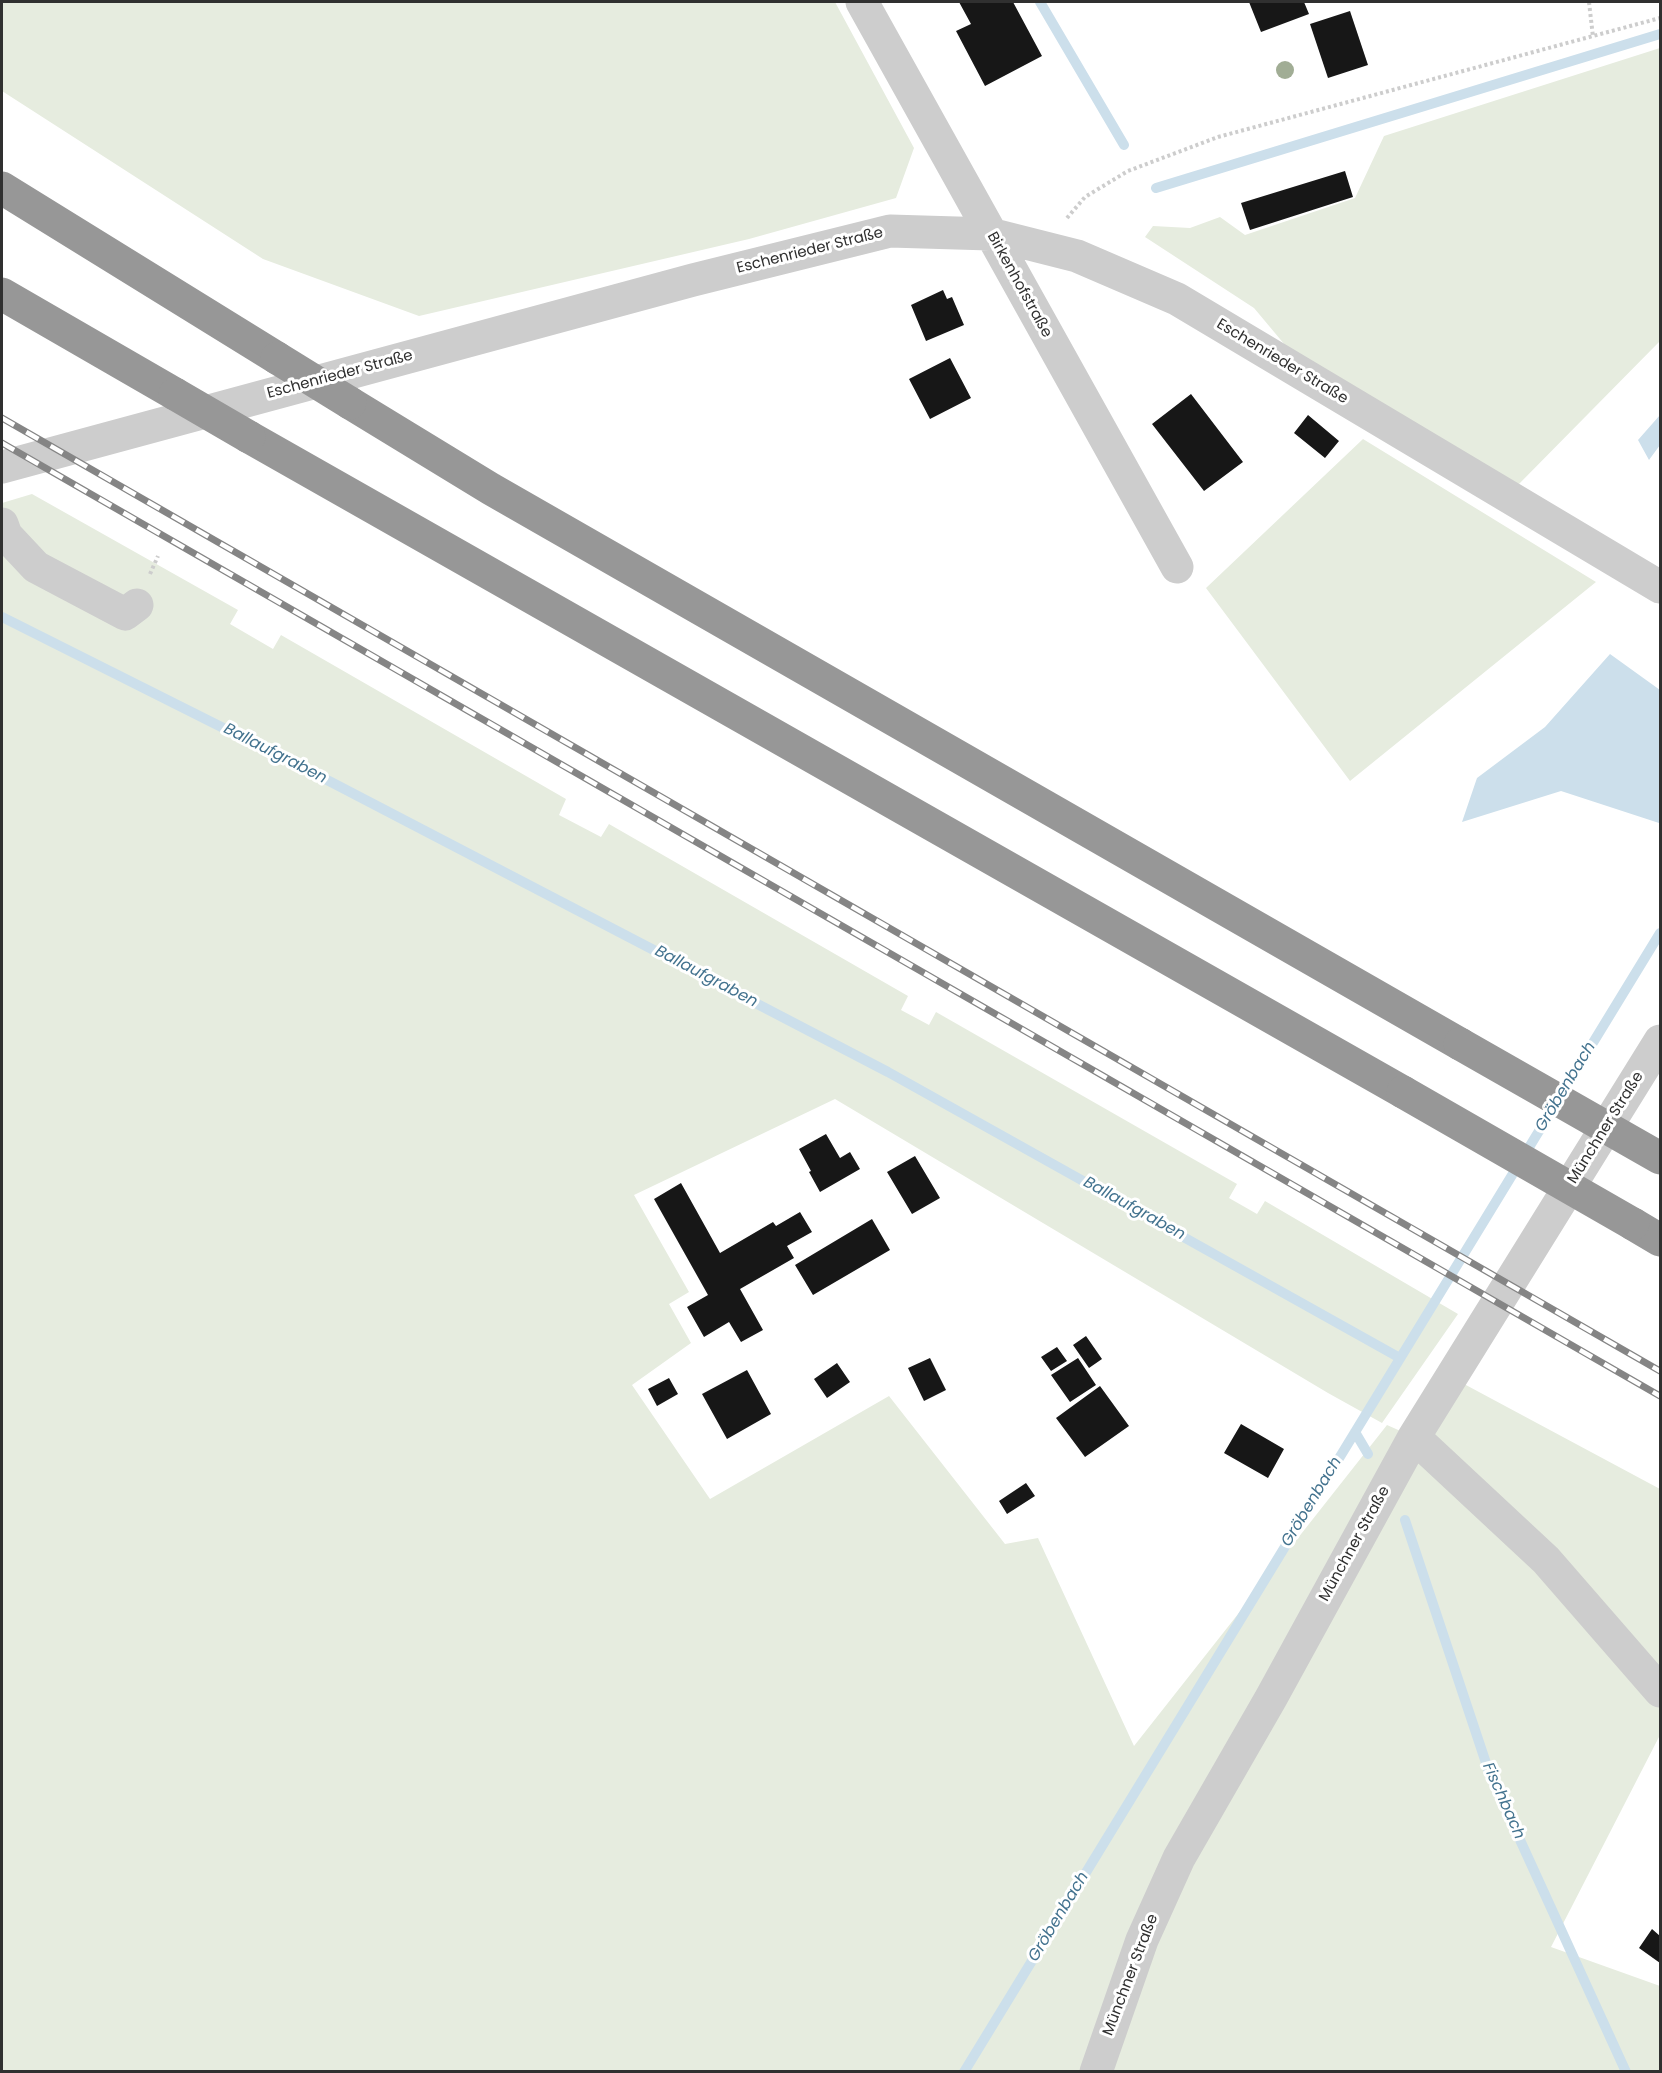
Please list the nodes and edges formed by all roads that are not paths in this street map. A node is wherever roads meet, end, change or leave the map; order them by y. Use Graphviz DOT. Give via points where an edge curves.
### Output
graph roads {
  1 [pos="862,2"];
  2 [pos="2,188"];
  3 [pos="990,234"];
  4 [pos="2,294"];
  5 [pos="2,467"];
  6 [pos="2,524"];
  7 [pos="1177,567"];
  8 [pos="1660,587"];
  9 [pos="137,605"];
  10 [pos="1660,1041"];
  11 [pos="1660,1158"];
  12 [pos="1660,1240"];
  13 [pos="1414,1437"];
  14 [pos="1660,1691"];
  15 [pos="1096,2072"];
  1 -- 3 [label="street, Birkenhofstraße"];
  2 -- 11 [label="highway, bridge" via="491,489"];
  3 -- 5 [label="street, Eschenrieder Straße" via="890,231 682,283"];
  3 -- 7 [label="street, Birkenhofstraße"];
  3 -- 8 [label="street, Eschenrieder Straße" via="1077,256 1177,299"];
  4 -- 12 [label="highway, bridge"];
  6 -- 9 [label="street" via="6,535 36,567 125,614"];
  10 -- 13 [label="street, Münchner Straße"];
  13 -- 14 [label="street" via="1546,1560"];
  13 -- 15 [label="street, Münchner Straße" via="1179,1858 1142,1940"];
}
